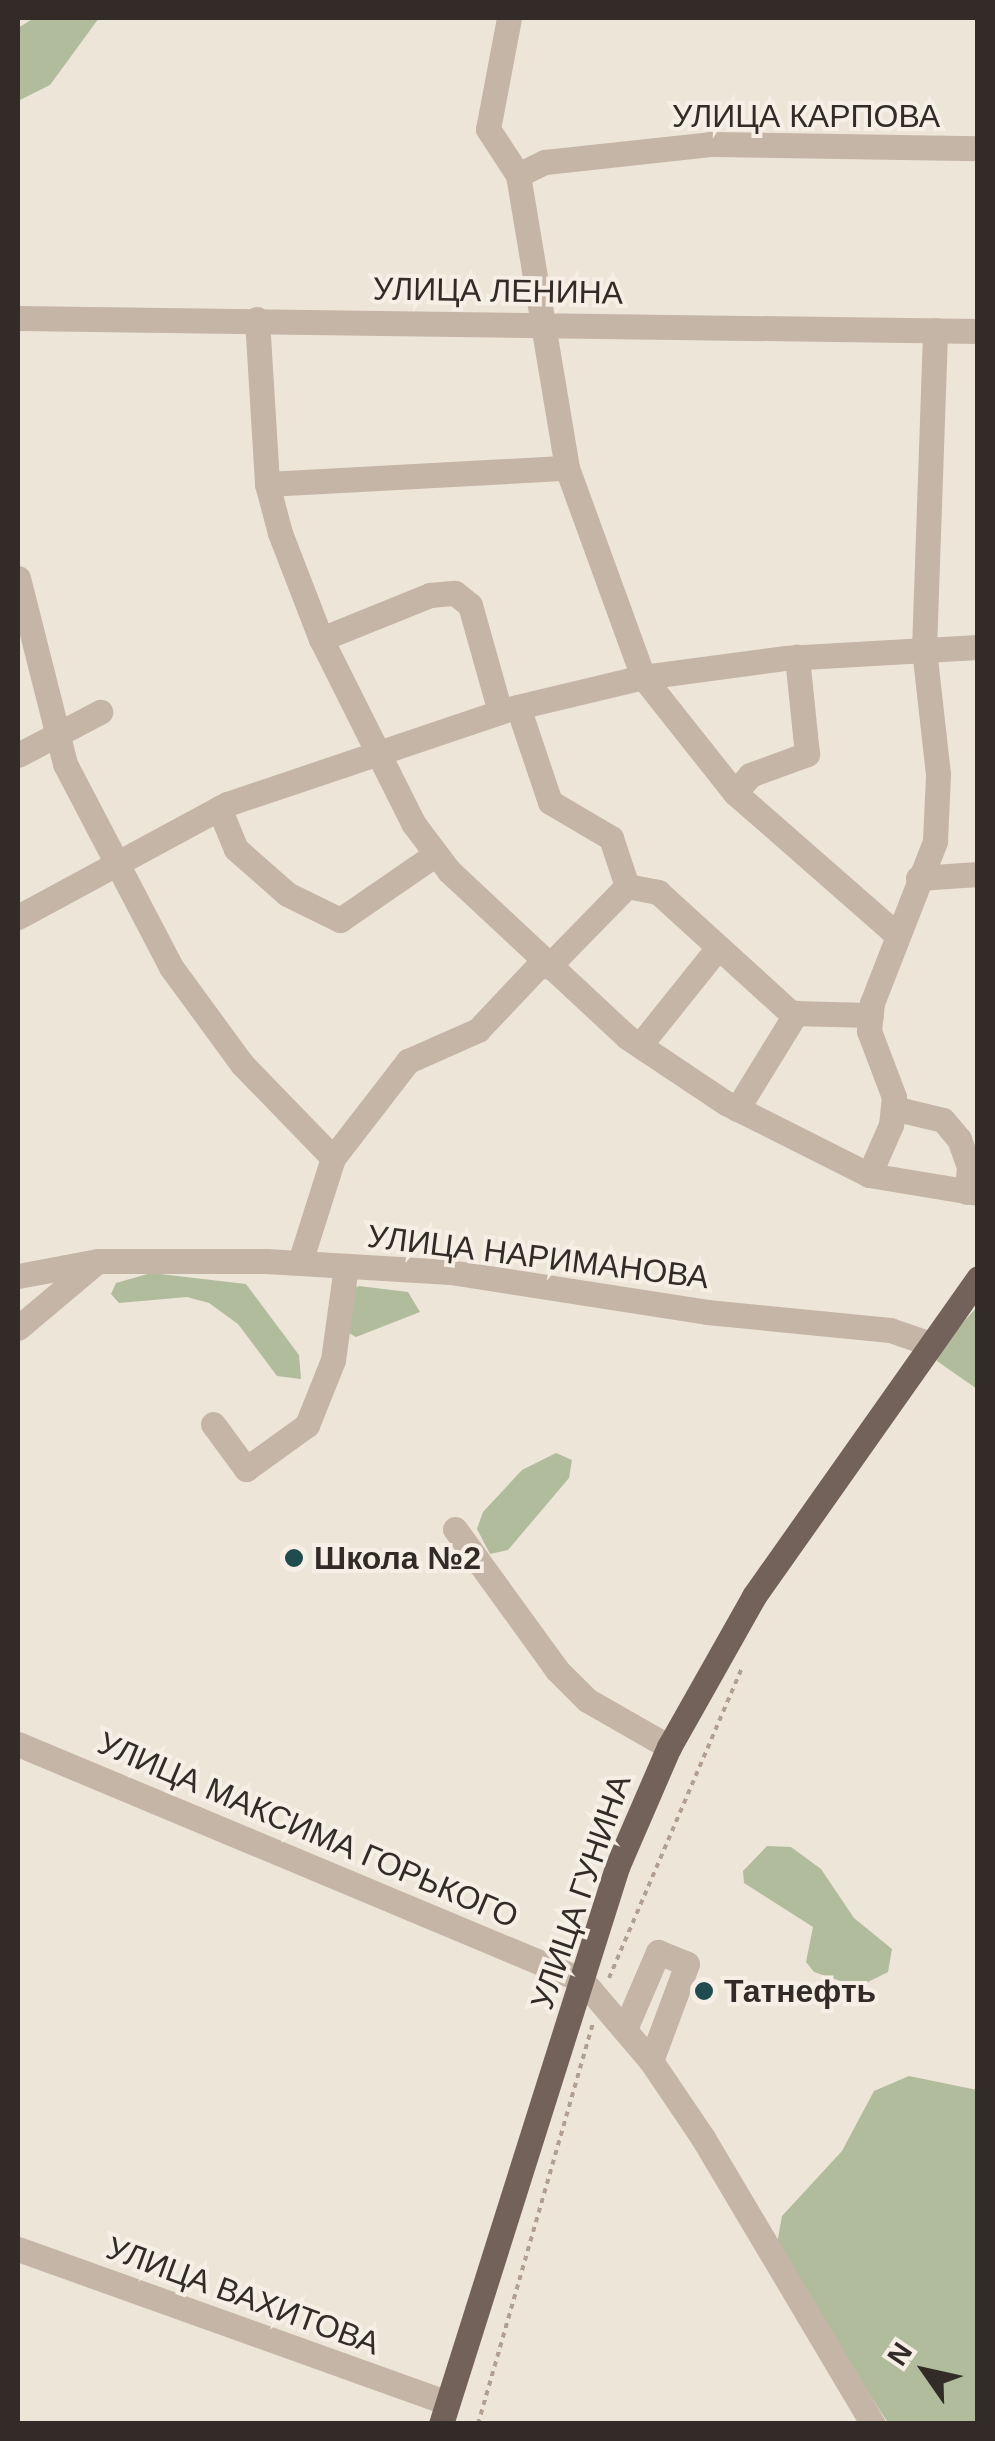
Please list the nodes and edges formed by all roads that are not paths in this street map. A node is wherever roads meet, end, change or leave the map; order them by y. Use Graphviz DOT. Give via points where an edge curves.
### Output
graph roads {
  1 [pos="509,18"];
  2 [pos="978,148"];
  3 [pos="518,176"];
  4 [pos="18,318"];
  5 [pos="257,320"];
  6 [pos="541,324"];
  7 [pos="935,330"];
  8 [pos="978,331"];
  9 [pos="567,468"];
  10 [pos="266,484"];
  11 [pos="19,595"];
  12 [pos="321,640"];
  13 [pos="978,647"];
  14 [pos="924,649"];
  15 [pos="798,657"];
  16 [pos="643,677"];
  17 [pos="509,710"];
  18 [pos="100,712"];
  19 [pos="58,734"];
  20 [pos="382,752"];
  21 [pos="18,755"];
  22 [pos="735,793"];
  23 [pos="219,808"];
  24 [pos="436,854"];
  25 [pos="114,860"];
  26 [pos="978,874"];
  27 [pos="918,878"];
  28 [pos="627,886"];
  29 [pos="18,917"];
  30 [pos="894,932"];
  31 [pos="716,950"];
  32 [pos="545,965"];
  33 [pos="796,1014"];
  34 [pos="871,1015"];
  35 [pos="640,1046"];
  36 [pos="893,1108"];
  37 [pos="737,1109"];
  38 [pos="333,1158"];
  39 [pos="869,1174"];
  40 [pos="972,1192"];
  41 [pos="98,1261"];
  42 [pos="300,1262"];
  43 [pos="346,1266"];
  44 [pos="18,1276"];
  45 [pos="978,1278"];
  46 [pos="18,1328"];
  47 [pos="928,1343"];
  48 [pos="212,1424"];
  49 [pos="455,1529"];
  50 [pos="18,1744"];
  51 [pos="669,1746"];
  52 [pos="591,1990"];
  53 [pos="625,2029"];
  54 [pos="651,2061"];
  55 [pos="18,2250"];
  56 [pos="444,2413"];
  57 [pos="873,2424"];
  1 -- 3 [label="street" via="488,129"];
  2 -- 3 [label="street, УЛИЦА КАРПОВА" via="710,144 545,162"];
  3 -- 6 [label="street"];
  4 -- 5 [label="street, УЛИЦА ЛЕНИНА"];
  5 -- 6 [label="street, УЛИЦА ЛЕНИНА"];
  5 -- 10 [label="street"];
  6 -- 7 [label="street, УЛИЦА ЛЕНИНА"];
  6 -- 9 [label="street"];
  7 -- 8 [label="street, УЛИЦА ЛЕНИНА"];
  7 -- 14 [label="street"];
  9 -- 10 [label="street"];
  9 -- 16 [label="street"];
  10 -- 12 [label="street"];
  11 -- 19 [label="street"];
  12 -- 17 [label="street" via="430,595 455,593 470,606"];
  12 -- 20 [label="street"];
  13 -- 14 [label="street"];
  14 -- 15 [label="street"];
  14 -- 27 [label="street" via="938,774 934,842"];
  15 -- 16 [label="street"];
  15 -- 22 [label="street" via="807,754 750,775"];
  16 -- 17 [label="street"];
  16 -- 22 [label="street"];
  17 -- 20 [label="street"];
  17 -- 28 [label="street" via="550,802 611,838"];
  18 -- 19 [label="street"];
  19 -- 21 [label="street"];
  19 -- 25 [label="street" via="65,764"];
  20 -- 23 [label="street"];
  20 -- 24 [label="street" via="412,823"];
  22 -- 30 [label="street"];
  23 -- 24 [label="street" via="236,848 287,894 340,920"];
  23 -- 25 [label="street"];
  24 -- 32 [label="street"];
  25 -- 29 [label="street"];
  25 -- 38 [label="street" via="182,984 242,1064"];
  26 -- 27 [label="street"];
  27 -- 30 [label="street"];
  28 -- 31 [label="street" via="658,892"];
  28 -- 32 [label="street"];
  30 -- 34 [label="street"];
  31 -- 33 [label="street"];
  31 -- 35 [label="street"];
  32 -- 35 [label="street"];
  32 -- 38 [label="street" via="478,1030 408,1061"];
  33 -- 34 [label="street"];
  33 -- 37 [label="street"];
  34 -- 36 [label="street" via="869,1031"];
  35 -- 37 [label="street"];
  36 -- 39 [label="street"];
  36 -- 40 [label="street" via="943,1120 960,1139"];
  37 -- 39 [label="street"];
  38 -- 42 [label="street"];
  39 -- 40 [label="street"];
  41 -- 42 [label="street, УЛИЦА НАРИМАНОВА"];
  41 -- 44 [label="street, УЛИЦА НАРИМАНОВА"];
  41 -- 46 [label="street"];
  42 -- 43 [label="street, УЛИЦА НАРИМАНОВА"];
  43 -- 47 [label="street, УЛИЦА НАРИМАНОВА" via="450,1272 707,1312 890,1330"];
  43 -- 48 [label="street" via="333,1360 307,1426 246,1469"];
  45 -- 47 [label="main road, УЛИЦА ГУНИНА"];
  47 -- 51 [label="main road, УЛИЦА ГУНИНА" via="754,1596"];
  49 -- 51 [label="street" via="557,1670 587,1700"];
  50 -- 52 [label="street, УЛИЦА МАКСИМА ГОРЬКОГО"];
  51 -- 52 [label="main road, УЛИЦА ГУНИНА" via="617,1868"];
  52 -- 53 [label="street, УЛИЦА МАКСИМА ГОРЬКОГО"];
  52 -- 56 [label="main road, УЛИЦА ГУНИНА"];
  53 -- 54 [label="street, УЛИЦА МАКСИМА ГОРЬКОГО"];
  53 -- 54 [label="street" via="658,1952 687,1964"];
  54 -- 57 [label="street, УЛИЦА МАКСИМА ГОРЬКОГО"];
  55 -- 56 [label="street, УЛИЦА ВАХИТОВА"];
}
